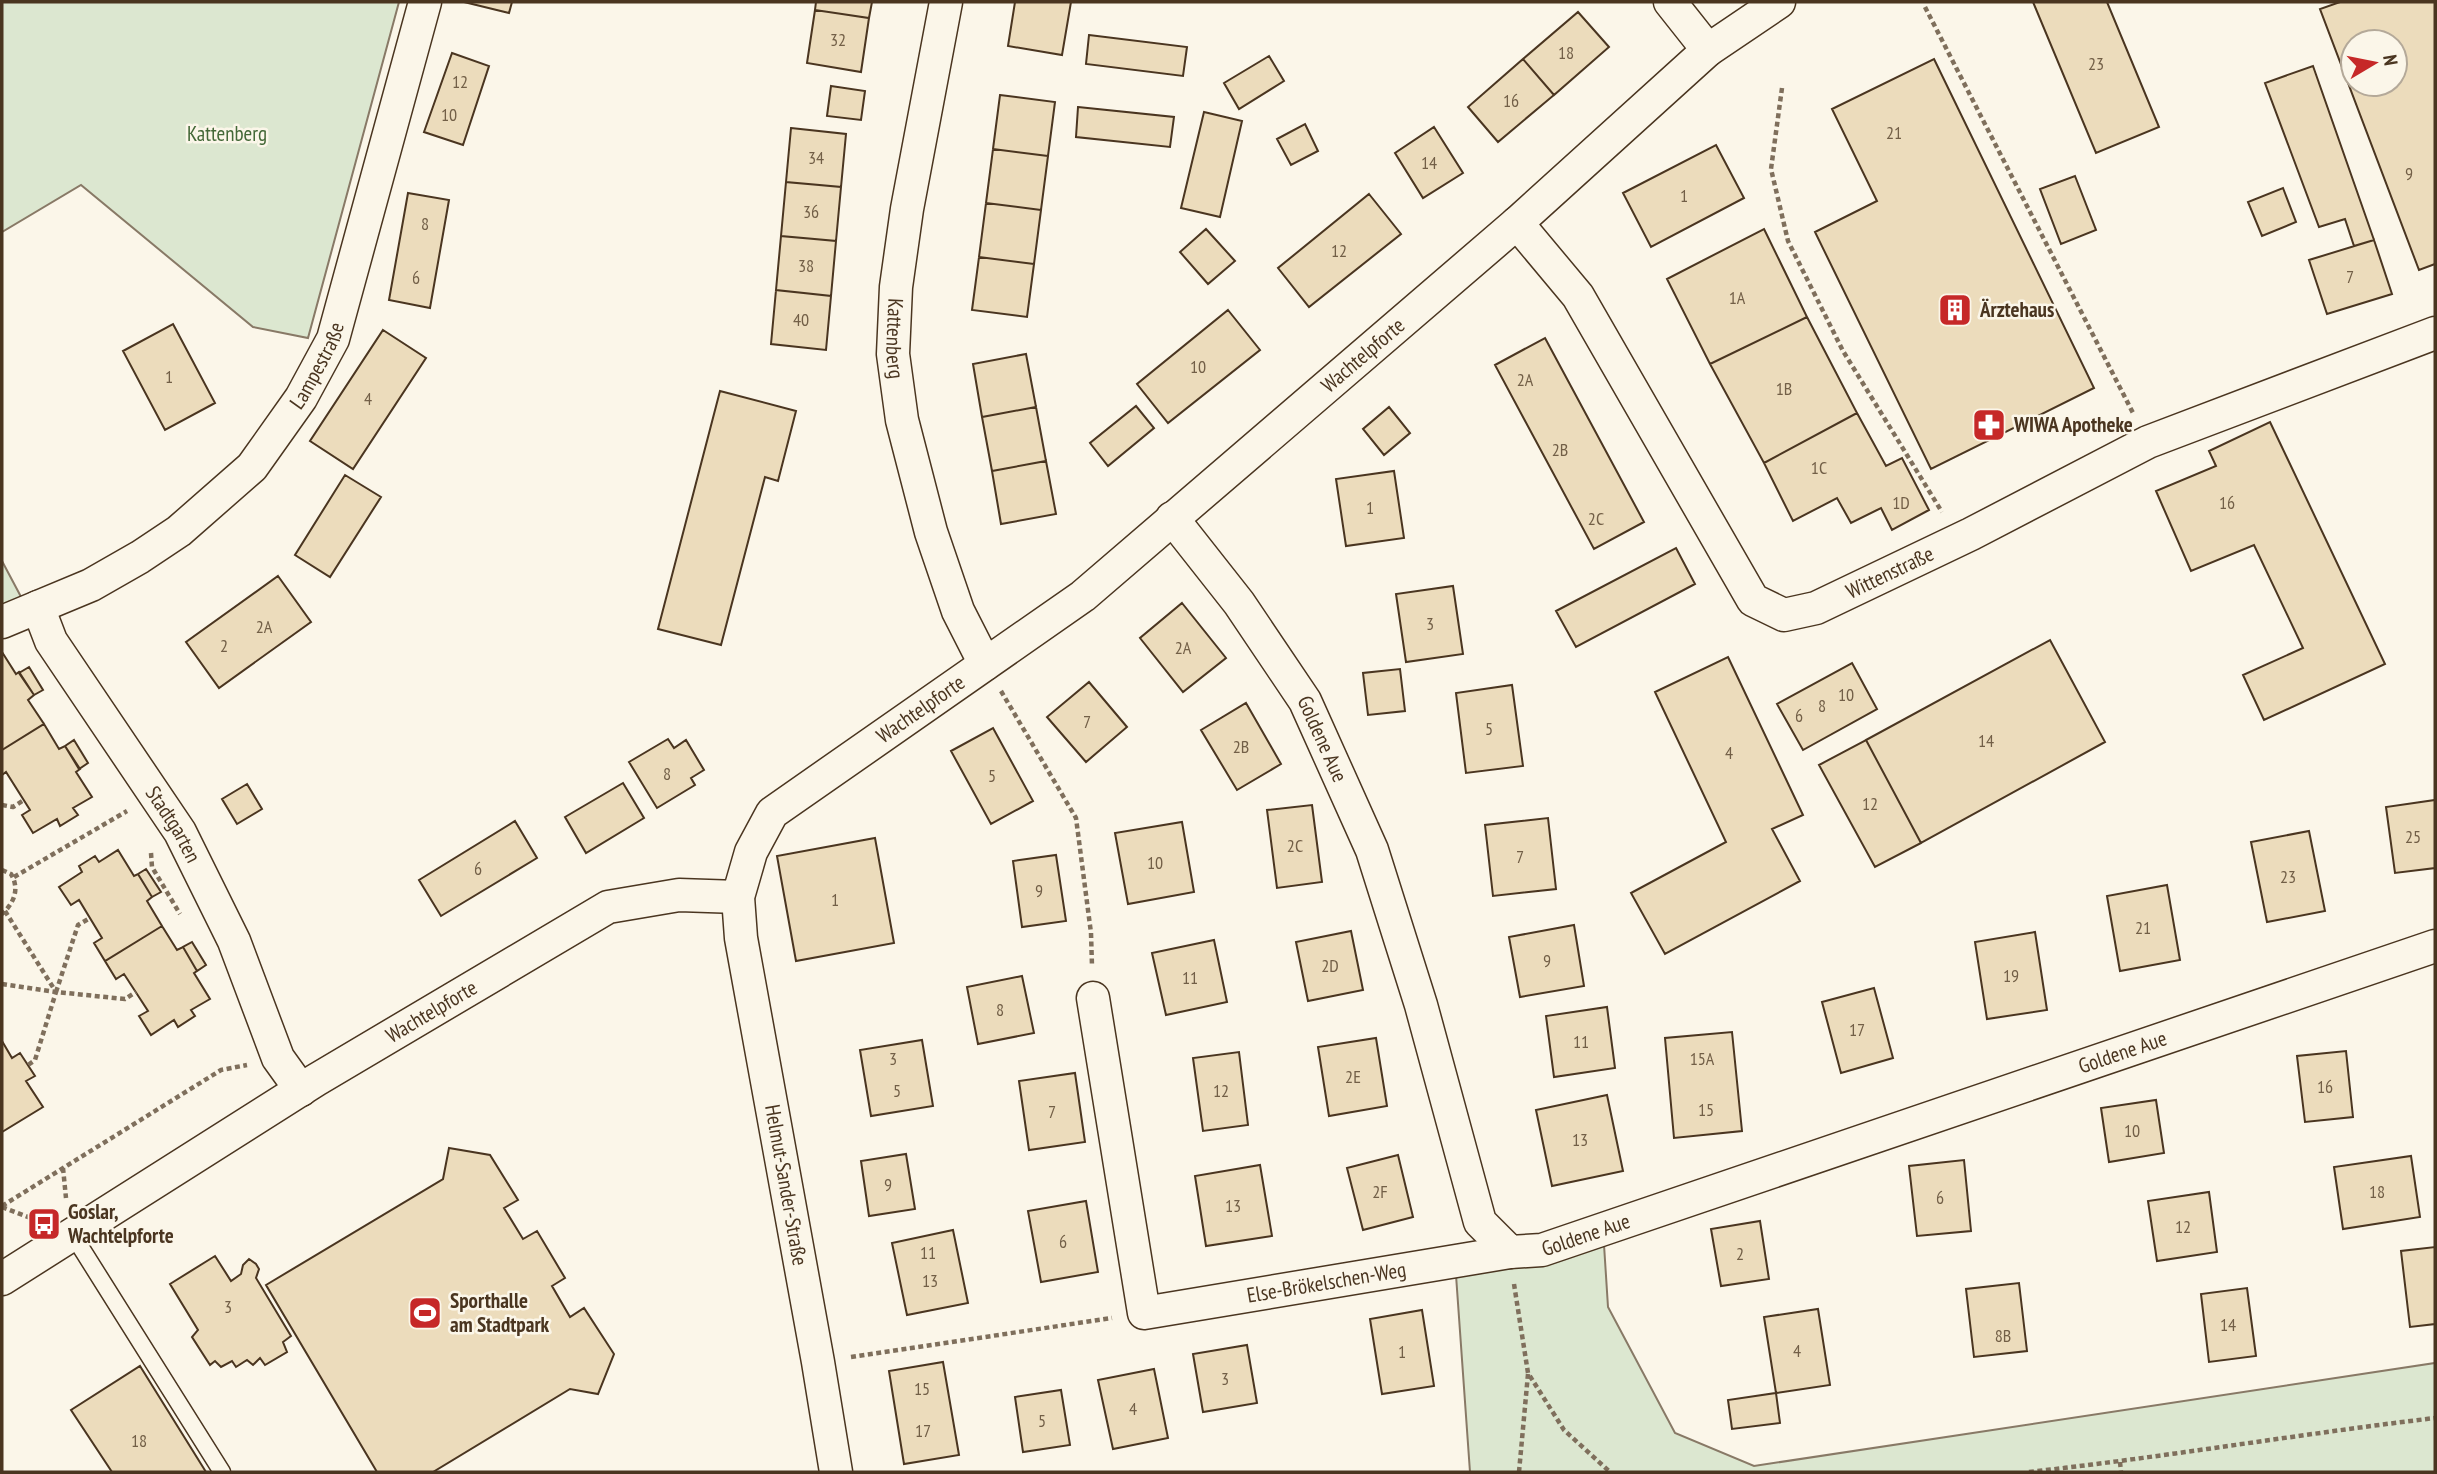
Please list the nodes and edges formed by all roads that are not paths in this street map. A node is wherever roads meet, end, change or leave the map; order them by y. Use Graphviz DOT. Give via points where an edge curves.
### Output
graph roads {
  1 [pos="425,2"];
  2 [pos="946,2"];
  3 [pos="1670,2"];
  4 [pos="1779,2"];
  5 [pos="1708,50"];
  6 [pos="1517,223"];
  7 [pos="2435,333"];
  8 [pos="1172,518"];
  9 [pos="38,607"];
  10 [pos="2,622"];
  11 [pos="985,664"];
  12 [pos="738,897"];
  13 [pos="2435,946"];
  14 [pos="1093,998"];
  15 [pos="301,1090"];
  16 [pos="59,1229"];
  17 [pos="1510,1252"];
  18 [pos="2,1279"];
  19 [pos="222,1472"];
  20 [pos="836,1472"];
  1 -- 9 [label="street, Lampestraße" via="333,339 301,398 252,467 179,531 91,585"];
  2 -- 11 [label="street, Kattenberg" via="907,209 893,354 902,420 930,532 957,611"];
  3 -- 5 [label="street"];
  4 -- 5 [label="street, Wachtelpforte"];
  5 -- 6 [label="street, Wachtelpforte"];
  6 -- 7 [label="street, Wittenstraße" via="1578,296 1753,600 1784,615 1816,608 2148,442"];
  6 -- 8 [label="street, Wachtelpforte"];
  8 -- 11 [label="street, Wachtelpforte" via="1083,596"];
  8 -- 17 [label="street, Goldene Aue" via="1239,603 1305,701 1372,850 1421,1005 1480,1222"];
  9 -- 10 [label="street"];
  9 -- 15 [label="street, Stadtgarten" via="51,641 180,832 234,942 278,1058"];
  11 -- 12 [label="street, Wachtelpforte" via="772,813 751,852"];
  12 -- 15 [label="street, Wachtelpforte" via="679,895 608,907"];
  12 -- 20 [label="street, Helmut-Sander-Straße" via="741,938"];
  13 -- 17 [label="street, Goldene Aue" via="1542,1250"];
  14 -- 17 [label="street, Else-Brökelschen-Weg" via="1144,1313"];
  15 -- 16 [label="street, Wachtelpforte"];
  16 -- 18 [label="street, Wachtelpforte"];
  16 -- 19 [label="lane"];
}
